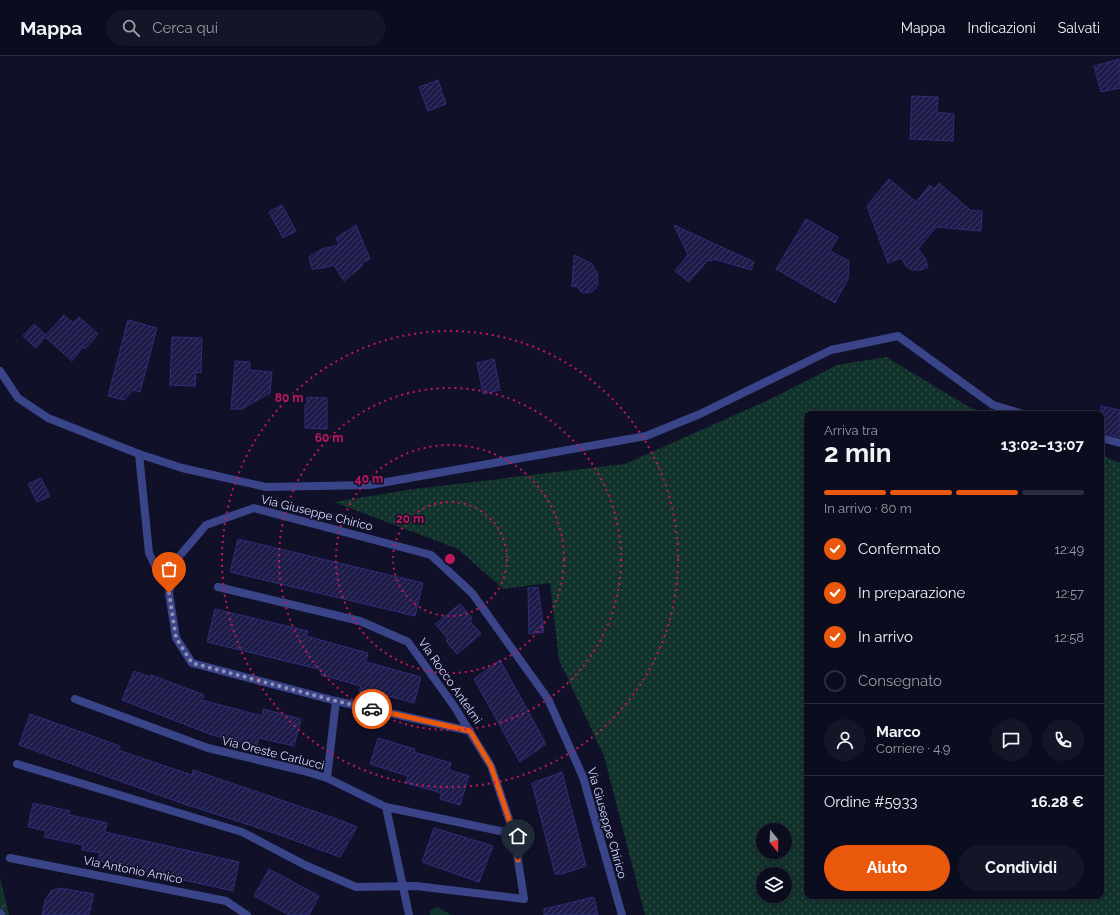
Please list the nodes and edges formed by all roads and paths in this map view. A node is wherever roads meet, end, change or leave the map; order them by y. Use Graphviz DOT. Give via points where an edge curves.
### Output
graph roads {
  1 [pos="0,371"];
  2 [pos="1013,411"];
  3 [pos="1104,439"];
  4 [pos="1120,443"];
  5 [pos="139,454"];
  6 [pos="172,580"];
  7 [pos="218,587"];
  8 [pos="75,699"];
  9 [pos="336,701"];
  10 [pos="470,731"];
  11 [pos="17,764"];
  12 [pos="327,778"];
  13 [pos="386,807"];
  14 [pos="514,834"];
  15 [pos="10,858"];
  16 [pos="403,886"];
  17 [pos="248,915"];
  18 [pos="408,915"];
  19 [pos="622,915"];
  1 -- 5 [label="street" via="18,398 48,418"];
  2 -- 5 [label="street" via="993,405 898,336 831,350 700,414 646,436 370,484 266,487 182,468"];
  3 -- 4 [label="street"];
  5 -- 6 [label="street" via="149,553 162,580"];
  6 -- 9 [label="street, Via Giuseppe Chirico" via="169,593 176,638 192,663"];
  6 -- 19 [label="street, Via Giuseppe Chirico" via="177,559 206,525 254,508 431,555 472,593 548,699 583,777"];
  7 -- 10 [label="street, Via Rocco Antelmi" via="360,621 408,642"];
  8 -- 12 [label="street, Via Oreste Carlucci" via="208,748"];
  9 -- 10 [label="street, Via Giuseppe Chirico"];
  9 -- 12 [label="street"];
  10 -- 14 [label="street, Via Rocco Antelmi" via="491,766"];
  11 -- 16 [label="street" via="242,832 305,865 356,887"];
  12 -- 13 [label="street, Via Oreste Carlucci"];
  13 -- 14 [label="street, Via Oreste Carlucci"];
  13 -- 16 [label="street"];
  14 -- 16 [label="street, Via Rocco Antelmi" via="524,898"];
  15 -- 17 [label="street, Via Antonio Amico" via="226,901"];
  16 -- 18 [label="street"];
}
